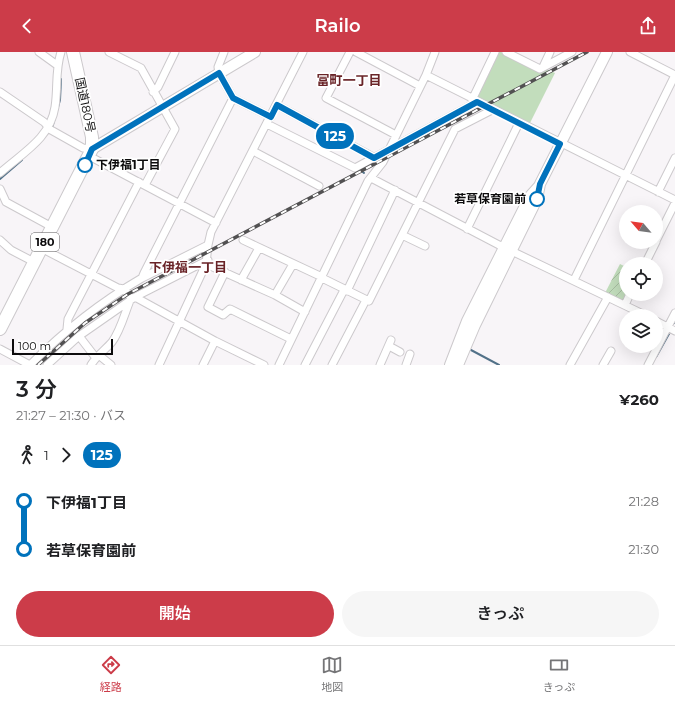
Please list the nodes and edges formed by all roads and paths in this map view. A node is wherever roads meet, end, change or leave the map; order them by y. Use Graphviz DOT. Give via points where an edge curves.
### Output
graph roads {
  1 [pos="39,52"];
  2 [pos="61,52"];
  3 [pos="73,52"];
  4 [pos="108,52"];
  5 [pos="175,52"];
  6 [pos="224,52"];
  7 [pos="255,52"];
  8 [pos="303,52"];
  9 [pos="350,52"];
  10 [pos="356,52"];
  11 [pos="436,52"];
  12 [pos="495,52"];
  13 [pos="506,52"];
  14 [pos="550,52"];
  15 [pos="572,52"];
  16 [pos="607,52"];
  17 [pos="630,52"];
  18 [pos="123,55"];
  19 [pos="371,55"];
  20 [pos="57,65"];
  21 [pos="543,67"];
  22 [pos="219,73"];
  23 [pos="675,75"];
  24 [pos="426,76"];
  25 [pos="420,86"];
  26 [pos="153,92"];
  27 [pos="1,96"];
  28 [pos="233,98"];
  29 [pos="475,101"];
  30 [pos="277,105"];
  31 [pos="163,108"];
  32 [pos="492,110"];
  33 [pos="269,120"];
  34 [pos="519,123"];
  35 [pos="48,126"];
  36 [pos="396,135"];
  37 [pos="560,144"];
  38 [pos="388,150"];
  39 [pos="253,151"];
  40 [pos="91,152"];
  41 [pos="374,158"];
  42 [pos="675,158"];
  43 [pos="0,173"];
  44 [pos="625,176"];
  45 [pos="370,178"];
  46 [pos="142,184"];
  47 [pos="319,186"];
  48 [pos="0,189"];
  49 [pos="395,190"];
  50 [pos="658,192"];
  51 [pos="418,202"];
  52 [pos="675,202"];
  53 [pos="179,203"];
  54 [pos="216,223"];
  55 [pos="52,227"];
  56 [pos="663,227"];
  57 [pos="467,229"];
  58 [pos="402,235"];
  59 [pos="0,240"];
  60 [pos="243,240"];
  61 [pos="208,245"];
  62 [pos="425,246"];
  63 [pos="41,248"];
  64 [pos="259,248"];
  65 [pos="508,249"];
  66 [pos="34,262"];
  67 [pos="207,262"];
  68 [pos="293,264"];
  69 [pos="225,272"];
  70 [pos="91,274"];
  71 [pos="142,278"];
  72 [pos="322,278"];
  73 [pos="241,280"];
  74 [pos="574,280"];
  75 [pos="124,289"];
  76 [pos="345,290"];
  77 [pos="275,295"];
  78 [pos="133,297"];
  79 [pos="608,297"];
  80 [pos="366,300"];
  81 [pos="627,301"];
  82 [pos="625,305"];
  83 [pos="633,309"];
  84 [pos="305,312"];
  85 [pos="675,313"];
  86 [pos="3,316"];
  87 [pos="181,322"];
  88 [pos="663,324"];
  89 [pos="0,329"];
  90 [pos="67,329"];
  91 [pos="673,329"];
  92 [pos="79,336"];
  93 [pos="291,339"];
  94 [pos="215,341"];
  95 [pos="0,349"];
  96 [pos="611,351"];
  97 [pos="400,352"];
  98 [pos="410,354"];
  99 [pos="98,357"];
  100 [pos="30,365"];
  101 [pos="48,365"];
  102 [pos="91,365"];
  103 [pos="111,365"];
  104 [pos="159,365"];
  105 [pos="203,365"];
  106 [pos="264,365"];
  107 [pos="279,365"];
  108 [pos="305,365"];
  109 [pos="332,365"];
  110 [pos="380,365"];
  111 [pos="406,365"];
  112 [pos="454,365"];
  113 [pos="570,365"];
  114 [pos="603,365"];
  115 [pos="648,365"];
  1 -- 20 [label="street"];
  2 -- 20 [label="street"];
  3 -- 40 [label="highway, 国道180号" via="92,137"];
  4 -- 18 [label="street"];
  5 -- 26 [label="street"];
  6 -- 22 [label="street" via="218,67"];
  7 -- 22 [label="street"];
  8 -- 30 [label="street"];
  9 -- 36 [label="street" via="326,98"];
  10 -- 19 [label="street"];
  11 -- 24 [label="street"];
  12 -- 29 [label="street"];
  13 -- 21 [label="street" via="540,69"];
  14 -- 21 [label="street"];
  15 -- 21 [label="street"];
  16 -- 37 [label="street"];
  17 -- 23 [label="street"];
  18 -- 26 [label="street" via="141,68"];
  19 -- 25 [label="street"];
  20 -- 35 [label="street" via="55,107"];
  22 -- 28 [label="street"];
  22 -- 31 [label="street"];
  23 -- 44 [label="street"];
  24 -- 25 [label="street"];
  24 -- 29 [label="street"];
  25 -- 36 [label="street"];
  26 -- 31 [label="street"];
  27 -- 35 [label="street"];
  28 -- 33 [label="street"];
  28 -- 53 [label="street"];
  29 -- 32 [label="street"];
  29 -- 38 [label="street"];
  30 -- 33 [label="street"];
  30 -- 41 [label="street"];
  31 -- 40 [label="street"];
  31 -- 46 [label="street" via="175,129"];
  32 -- 34 [label="street"];
  32 -- 51 [label="street" via="455,129"];
  33 -- 39 [label="street"];
  33 -- 41 [label="street" via="355,168"];
  34 -- 37 [label="street"];
  34 -- 57 [label="street"];
  35 -- 40 [label="street" via="50,130"];
  35 -- 43 [label="street" via="37,142"];
  36 -- 38 [label="street"];
  37 -- 44 [label="street"];
  37 -- 65 [label="street" via="540,184 537,199"];
  38 -- 41 [label="street"];
  38 -- 45 [label="street" via="381,167"];
  39 -- 47 [label="street"];
  39 -- 54 [label="street"];
  40 -- 46 [label="street"];
  40 -- 55 [label="highway, 180"];
  42 -- 50 [label="street"];
  44 -- 50 [label="street"];
  44 -- 74 [label="street"];
  45 -- 49 [label="street"];
  45 -- 72 [label="street"];
  46 -- 53 [label="street"];
  46 -- 70 [label="street"];
  48 -- 55 [label="street" via="6,202"];
  49 -- 51 [label="street"];
  49 -- 76 [label="street"];
  50 -- 52 [label="street"];
  51 -- 57 [label="street"];
  51 -- 58 [label="street"];
  52 -- 56 [label="street"];
  53 -- 54 [label="street"];
  53 -- 71 [label="street"];
  54 -- 61 [label="street"];
  55 -- 63 [label="highway, 180"];
  57 -- 65 [label="street"];
  58 -- 62 [label="street"];
  58 -- 80 [label="street" via="369,301"];
  59 -- 66 [label="street" via="11,250"];
  60 -- 64 [label="street"];
  61 -- 67 [label="street"];
  61 -- 71 [label="street"];
  63 -- 66 [label="highway, 180"];
  63 -- 70 [label="street"];
  64 -- 68 [label="street"];
  64 -- 73 [label="street"];
  65 -- 74 [label="street"];
  65 -- 112 [label="street" via="471,323"];
  66 -- 86 [label="highway, 180"];
  67 -- 69 [label="street"];
  67 -- 78 [label="street"];
  67 -- 87 [label="street"];
  68 -- 72 [label="street"];
  68 -- 77 [label="street"];
  69 -- 73 [label="street"];
  69 -- 93 [label="street" via="208,307 223,315 230,309"];
  70 -- 75 [label="street"];
  70 -- 90 [label="street" via="68,319"];
  71 -- 75 [label="street"];
  72 -- 76 [label="street"];
  72 -- 84 [label="street"];
  73 -- 77 [label="street"];
  74 -- 79 [label="street"];
  75 -- 78 [label="street"];
  75 -- 90 [label="street"];
  76 -- 80 [label="street"];
  76 -- 108 [label="street"];
  77 -- 84 [label="street"];
  78 -- 87 [label="street"];
  78 -- 92 [label="street"];
  78 -- 99 [label="street" via="113,340"];
  79 -- 82 [label="street"];
  79 -- 113 [label="street"];
  80 -- 109 [label="street"];
  81 -- 82 [label="street"];
  82 -- 83 [label="street"];
  84 -- 93 [label="street"];
  85 -- 91 [label="street"];
  86 -- 89 [label="highway, 180"];
  87 -- 94 [label="street"];
  87 -- 104 [label="street"];
  88 -- 91 [label="street"];
  90 -- 100 [label="street"];
  91 -- 115 [label="street"];
  92 -- 99 [label="street"];
  92 -- 101 [label="street"];
  93 -- 107 [label="street"];
  94 -- 105 [label="street"];
  94 -- 106 [label="street"];
  95 -- 100 [label="street"];
  96 -- 114 [label="street"];
  97 -- 110 [label="street" via="390,343"];
  98 -- 111 [label="street"];
  99 -- 102 [label="street"];
  99 -- 103 [label="street"];
}
